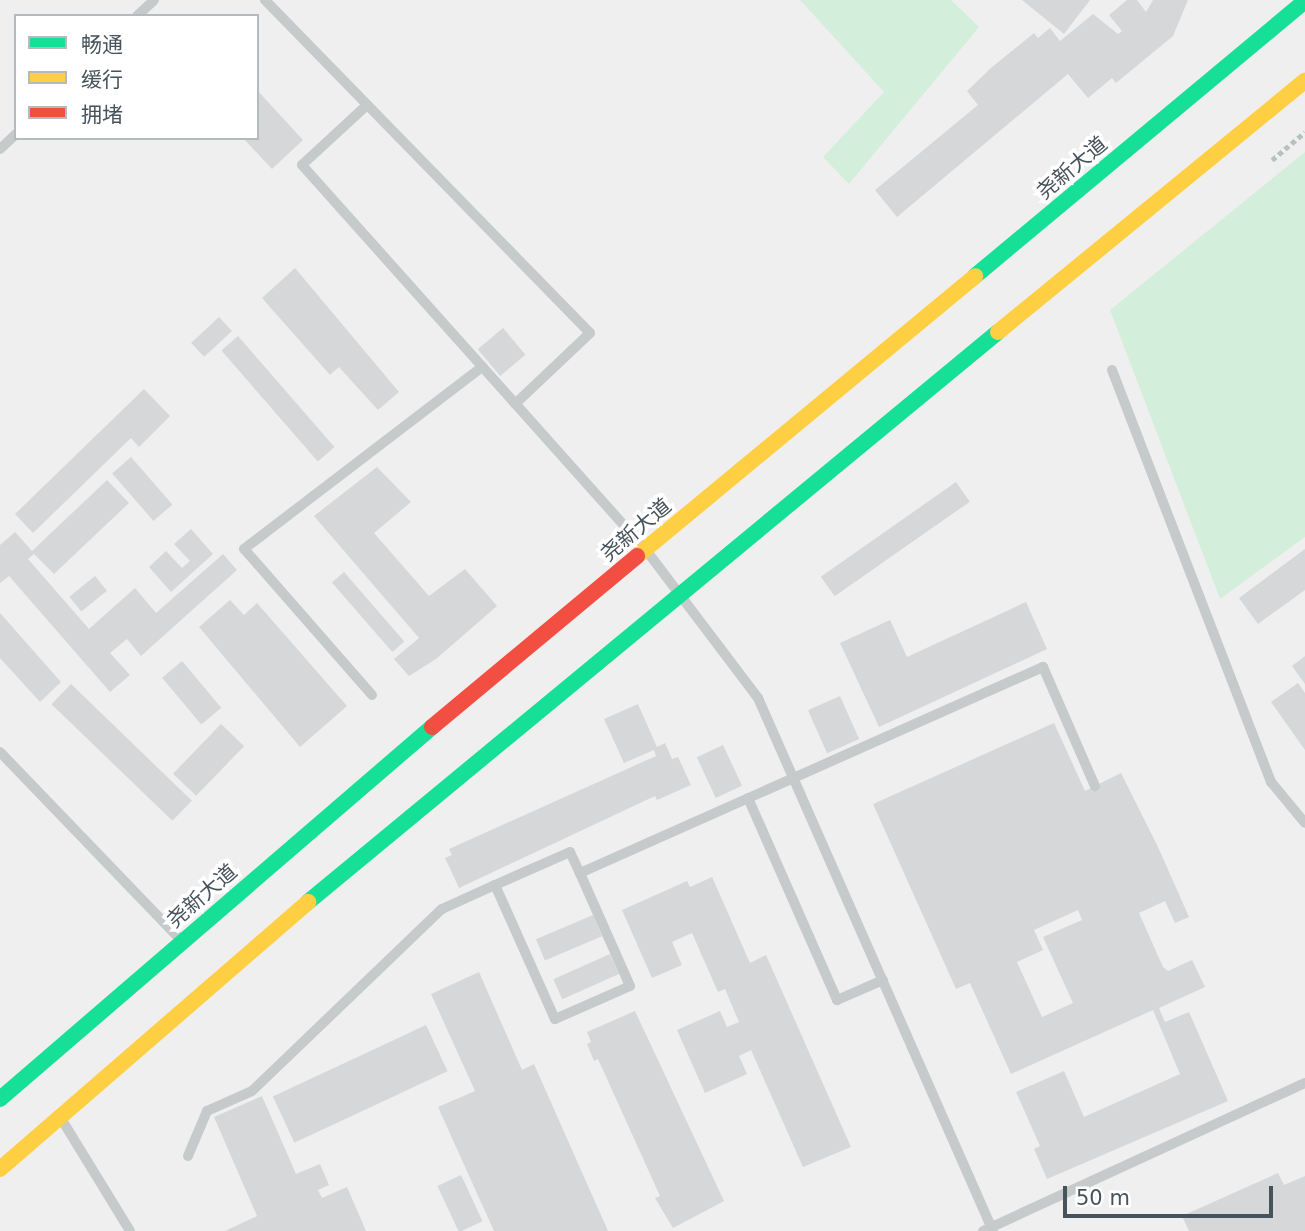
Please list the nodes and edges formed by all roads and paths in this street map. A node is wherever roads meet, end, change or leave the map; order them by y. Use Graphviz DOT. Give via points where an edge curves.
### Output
graph roads {
  1 [pos="154,0"];
  2 [pos="265,0"];
  3 [pos="1305,1"];
  4 [pos="139,14"];
  5 [pos="1305,81"];
  6 [pos="367,105"];
  7 [pos="1305,132"];
  8 [pos="14,136"];
  9 [pos="0,149"];
  10 [pos="1272,160"];
  11 [pos="482,367"];
  12 [pos="1112,370"];
  13 [pos="515,404"];
  14 [pos="646,550"];
  15 [pos="681,592"];
  16 [pos="372,695"];
  17 [pos="0,752"];
  18 [pos="793,777"];
  19 [pos="1095,786"];
  20 [pos="748,798"];
  21 [pos="1305,823"];
  22 [pos="580,873"];
  23 [pos="495,885"];
  24 [pos="182,941"];
  25 [pos="883,980"];
  26 [pos="1305,1083"];
  27 [pos="0,1099"];
  28 [pos="60,1117"];
  29 [pos="188,1156"];
  30 [pos="0,1169"];
  31 [pos="989,1230"];
  32 [pos="130,1231"];
  1 -- 4 [label="lane"];
  2 -- 6 [label="lane"];
  3 -- 14 [label="main road, 尧新大道"];
  5 -- 15 [label="main road"];
  6 -- 11 [label="lane" via="302,165"];
  6 -- 13 [label="lane" via="590,334"];
  7 -- 10 [label="path"];
  8 -- 9 [label="lane"];
  11 -- 13 [label="lane"];
  11 -- 16 [label="lane" via="244,549"];
  12 -- 21 [label="lane" via="1271,782"];
  13 -- 14 [label="lane"];
  14 -- 15 [label="lane"];
  14 -- 24 [label="main road, 尧新大道"];
  15 -- 18 [label="lane" via="758,698"];
  15 -- 28 [label="main road" via="400,822"];
  17 -- 24 [label="lane"];
  18 -- 19 [label="lane" via="1043,667"];
  18 -- 20 [label="lane"];
  18 -- 25 [label="lane"];
  20 -- 22 [label="lane"];
  20 -- 25 [label="lane" via="837,1000"];
  22 -- 23 [label="lane" via="570,852"];
  22 -- 23 [label="lane" via="630,986 555,1019"];
  23 -- 29 [label="lane" via="442,909 252,1091 207,1111"];
  24 -- 27 [label="main road, 尧新大道"];
  25 -- 31 [label="lane"];
  26 -- 31 [label="lane"];
  28 -- 30 [label="main road"];
  28 -- 32 [label="lane"];
}
